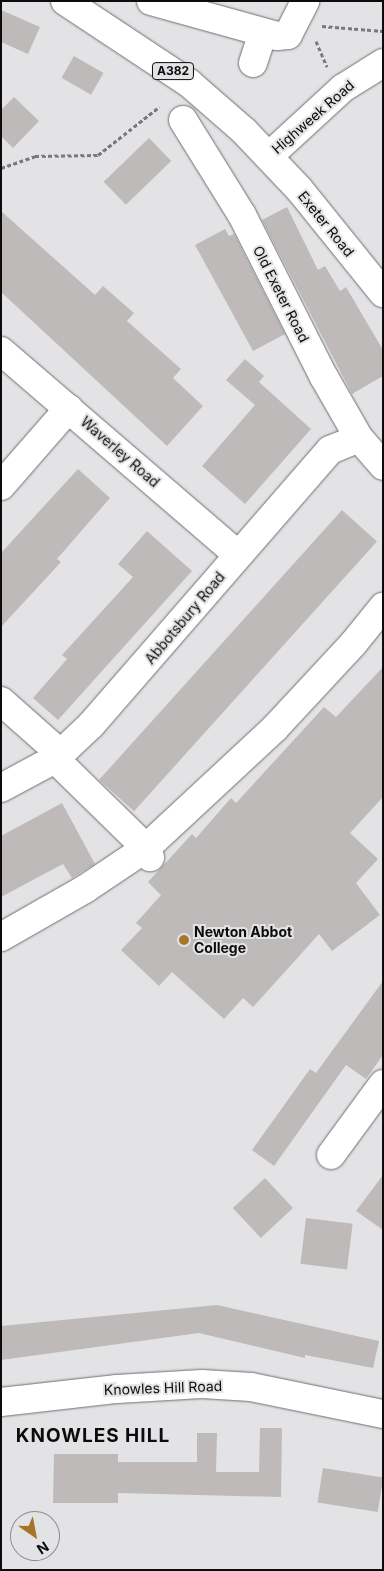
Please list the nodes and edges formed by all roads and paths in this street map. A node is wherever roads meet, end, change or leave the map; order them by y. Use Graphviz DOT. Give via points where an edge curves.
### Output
graph roads {
  1 [pos="65,1"];
  2 [pos="151,1"];
  3 [pos="308,21"];
  4 [pos="383,31"];
  5 [pos="263,33"];
  6 [pos="253,63"];
  7 [pos="383,63"];
  8 [pos="328,68"];
  9 [pos="189,83"];
  10 [pos="183,120"];
  11 [pos="269,156"];
  12 [pos="1,168"];
  13 [pos="383,293"];
  14 [pos="1,350"];
  15 [pos="69,408"];
  16 [pos="359,438"];
  17 [pos="383,466"];
  18 [pos="1,486"];
  19 [pos="238,555"];
  20 [pos="383,607"];
  21 [pos="1,701"];
  22 [pos="58,756"];
  23 [pos="1,788"];
  24 [pos="148,853"];
  25 [pos="1,937"];
  26 [pos="383,1084"];
  27 [pos="331,1156"];
  28 [pos="1,1402"];
  29 [pos="383,1414"];
  1 -- 9 [label="street, A382"];
  2 -- 5 [label="street"];
  3 -- 4 [label="path"];
  3 -- 5 [label="street" via="288,35"];
  3 -- 8 [label="path"];
  5 -- 6 [label="street"];
  7 -- 11 [label="street, Highweek Road" via="343,88"];
  9 -- 11 [label="street, A382"];
  9 -- 12 [label="path" via="98,155 35,156"];
  10 -- 16 [label="street, Old Exeter Road" via="242,215 324,377"];
  11 -- 13 [label="street, Exeter Road / A382"];
  14 -- 15 [label="street, Waverley Road"];
  15 -- 18 [label="street"];
  15 -- 19 [label="street, Waverley Road"];
  16 -- 17 [label="street, Old Exeter Road"];
  16 -- 19 [label="street, Abbotsbury Road" via="330,450"];
  19 -- 22 [label="street, Abbotsbury Road" via="144,666"];
  20 -- 24 [label="street" via="274,729"];
  21 -- 22 [label="street"];
  22 -- 23 [label="street, Abbotsbury Road"];
  22 -- 24 [label="street"];
  24 -- 25 [label="street"];
  26 -- 27 [label="street"];
  28 -- 29 [label="street, Knowles Hill Road" via="117,1389 202,1384 251,1387"];
}
